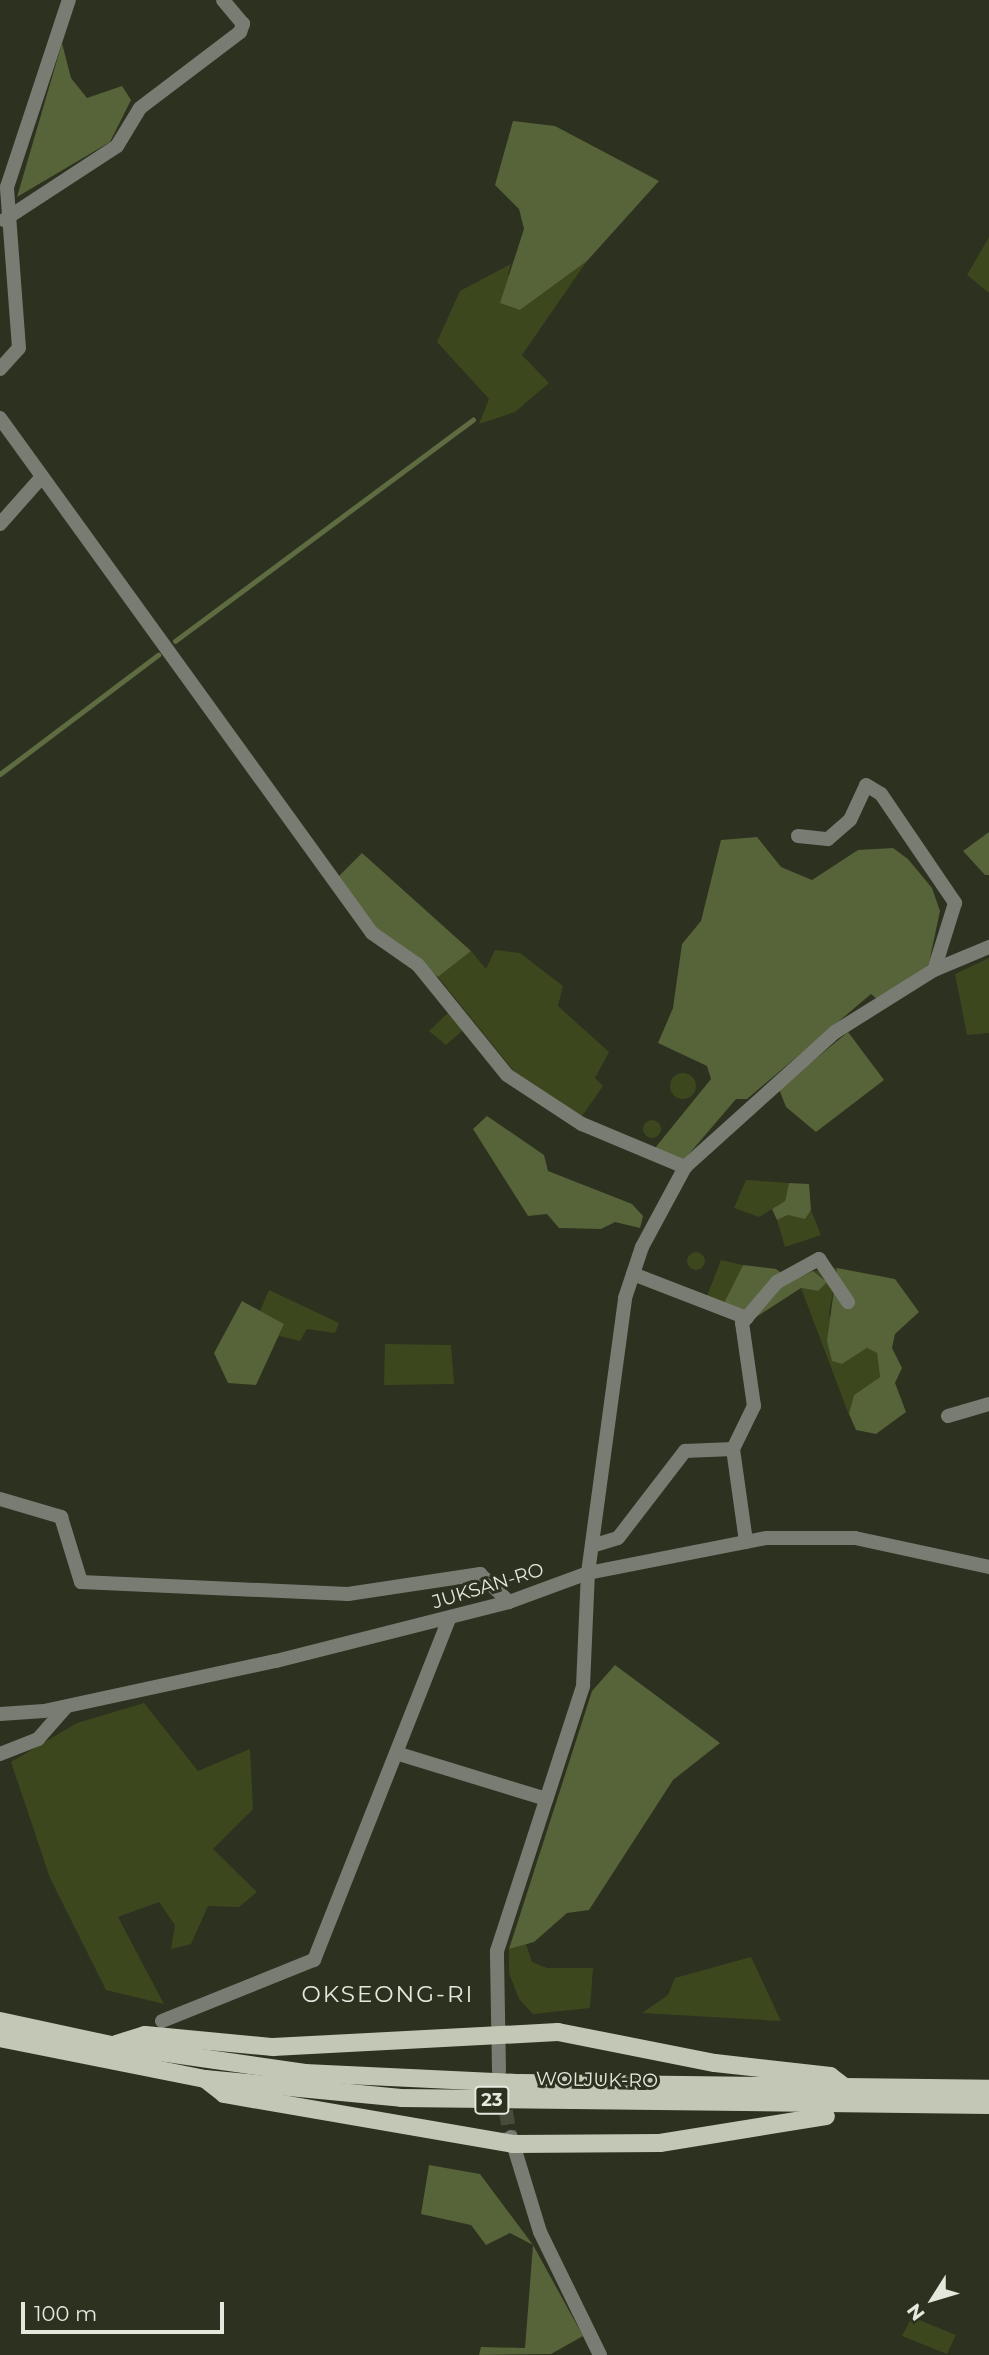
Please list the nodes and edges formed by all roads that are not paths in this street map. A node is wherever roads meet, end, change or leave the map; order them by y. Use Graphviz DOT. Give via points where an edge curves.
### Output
graph roads {
  1 [pos="69,0"];
  2 [pos="223,0"];
  3 [pos="5,219"];
  4 [pos="0,369"];
  5 [pos="0,418"];
  6 [pos="40,479"];
  7 [pos="0,524"];
  8 [pos="798,835"];
  9 [pos="989,947"];
  10 [pos="934,970"];
  11 [pos="685,1167"];
  12 [pos="633,1274"];
  13 [pos="848,1303"];
  14 [pos="747,1318"];
  15 [pos="989,1404"];
  16 [pos="948,1416"];
  17 [pos="733,1450"];
  18 [pos="0,1499"];
  19 [pos="746,1542"];
  20 [pos="595,1545"];
  21 [pos="989,1567"];
  22 [pos="588,1573"];
  23 [pos="509,1602"];
  24 [pos="449,1619"];
  25 [pos="66,1707"];
  26 [pos="0,1714"];
  27 [pos="0,1754"];
  28 [pos="399,1754"];
  29 [pos="546,1799"];
  30 [pos="0,2021"];
  31 [pos="162,2021"];
  32 [pos="500,2037"];
  33 [pos="0,2038"];
  34 [pos="111,2045"];
  35 [pos="499,2071"];
  36 [pos="205,2079"];
  37 [pos="847,2089"];
  38 [pos="989,2089"];
  39 [pos="989,2105"];
  40 [pos="879,2107"];
  41 [pos="512,2140"];
  42 [pos="600,2355"];
  1 -- 3 [label="street" via="7,187"];
  2 -- 3 [label="street" via="243,24 240,32 140,108 117,146"];
  3 -- 4 [label="street" via="19,348"];
  5 -- 6 [label="street"];
  6 -- 7 [label="street"];
  6 -- 11 [label="street" via="372,933 418,965 507,1075 582,1124"];
  8 -- 10 [label="street" via="828,839 850,820 866,785 881,794 954,903"];
  9 -- 10 [label="street"];
  10 -- 11 [label="street" via="835,1032"];
  11 -- 12 [label="street"];
  12 -- 14 [label="street"];
  12 -- 20 [label="street"];
  13 -- 14 [label="street" via="818,1259 777,1282"];
  14 -- 17 [label="street" via="742,1324 754,1406"];
  15 -- 16 [label="street"];
  17 -- 19 [label="street"];
  17 -- 20 [label="street" via="685,1451 618,1538"];
  18 -- 23 [label="street" via="61,1517 81,1582 348,1594 480,1574"];
  19 -- 21 [label="street, JUKSAN-RO" via="855,1538"];
  19 -- 22 [label="street, JUKSAN-RO"];
  20 -- 22 [label="street"];
  22 -- 23 [label="street, JUKSAN-RO"];
  22 -- 29 [label="street" via="583,1686"];
  23 -- 24 [label="street, JUKSAN-RO"];
  24 -- 25 [label="street, JUKSAN-RO"];
  24 -- 28 [label="street"];
  25 -- 26 [label="street, JUKSAN-RO"];
  25 -- 27 [label="street" via="38,1739"];
  28 -- 29 [label="street"];
  28 -- 31 [label="street" via="314,1960"];
  29 -- 32 [label="street" via="497,1951"];
  30 -- 34 [label="main road, WOLJUK-RO / 23"];
  32 -- 34 [label="main road" via="273,2047 145,2035"];
  32 -- 35 [label="street"];
  32 -- 37 [label="main road" via="598,2037 715,2063 830,2076"];
  33 -- 36 [label="main road, WOLJUK-RO / 23"];
  34 -- 37 [label="main road, WOLJUK-RO / 23" via="400,2079"];
  36 -- 40 [label="main road, WOLJUK-RO / 23" via="401,2098"];
  36 -- 41 [label="main road" via="224,2094"];
  37 -- 38 [label="main road, WOLJUK-RO / 23"];
  39 -- 40 [label="main road, WOLJUK-RO / 23"];
  40 -- 41 [label="main road" via="860,2117 803,2117 660,2143"];
  41 -- 42 [label="street" via="540,2232"];
}
